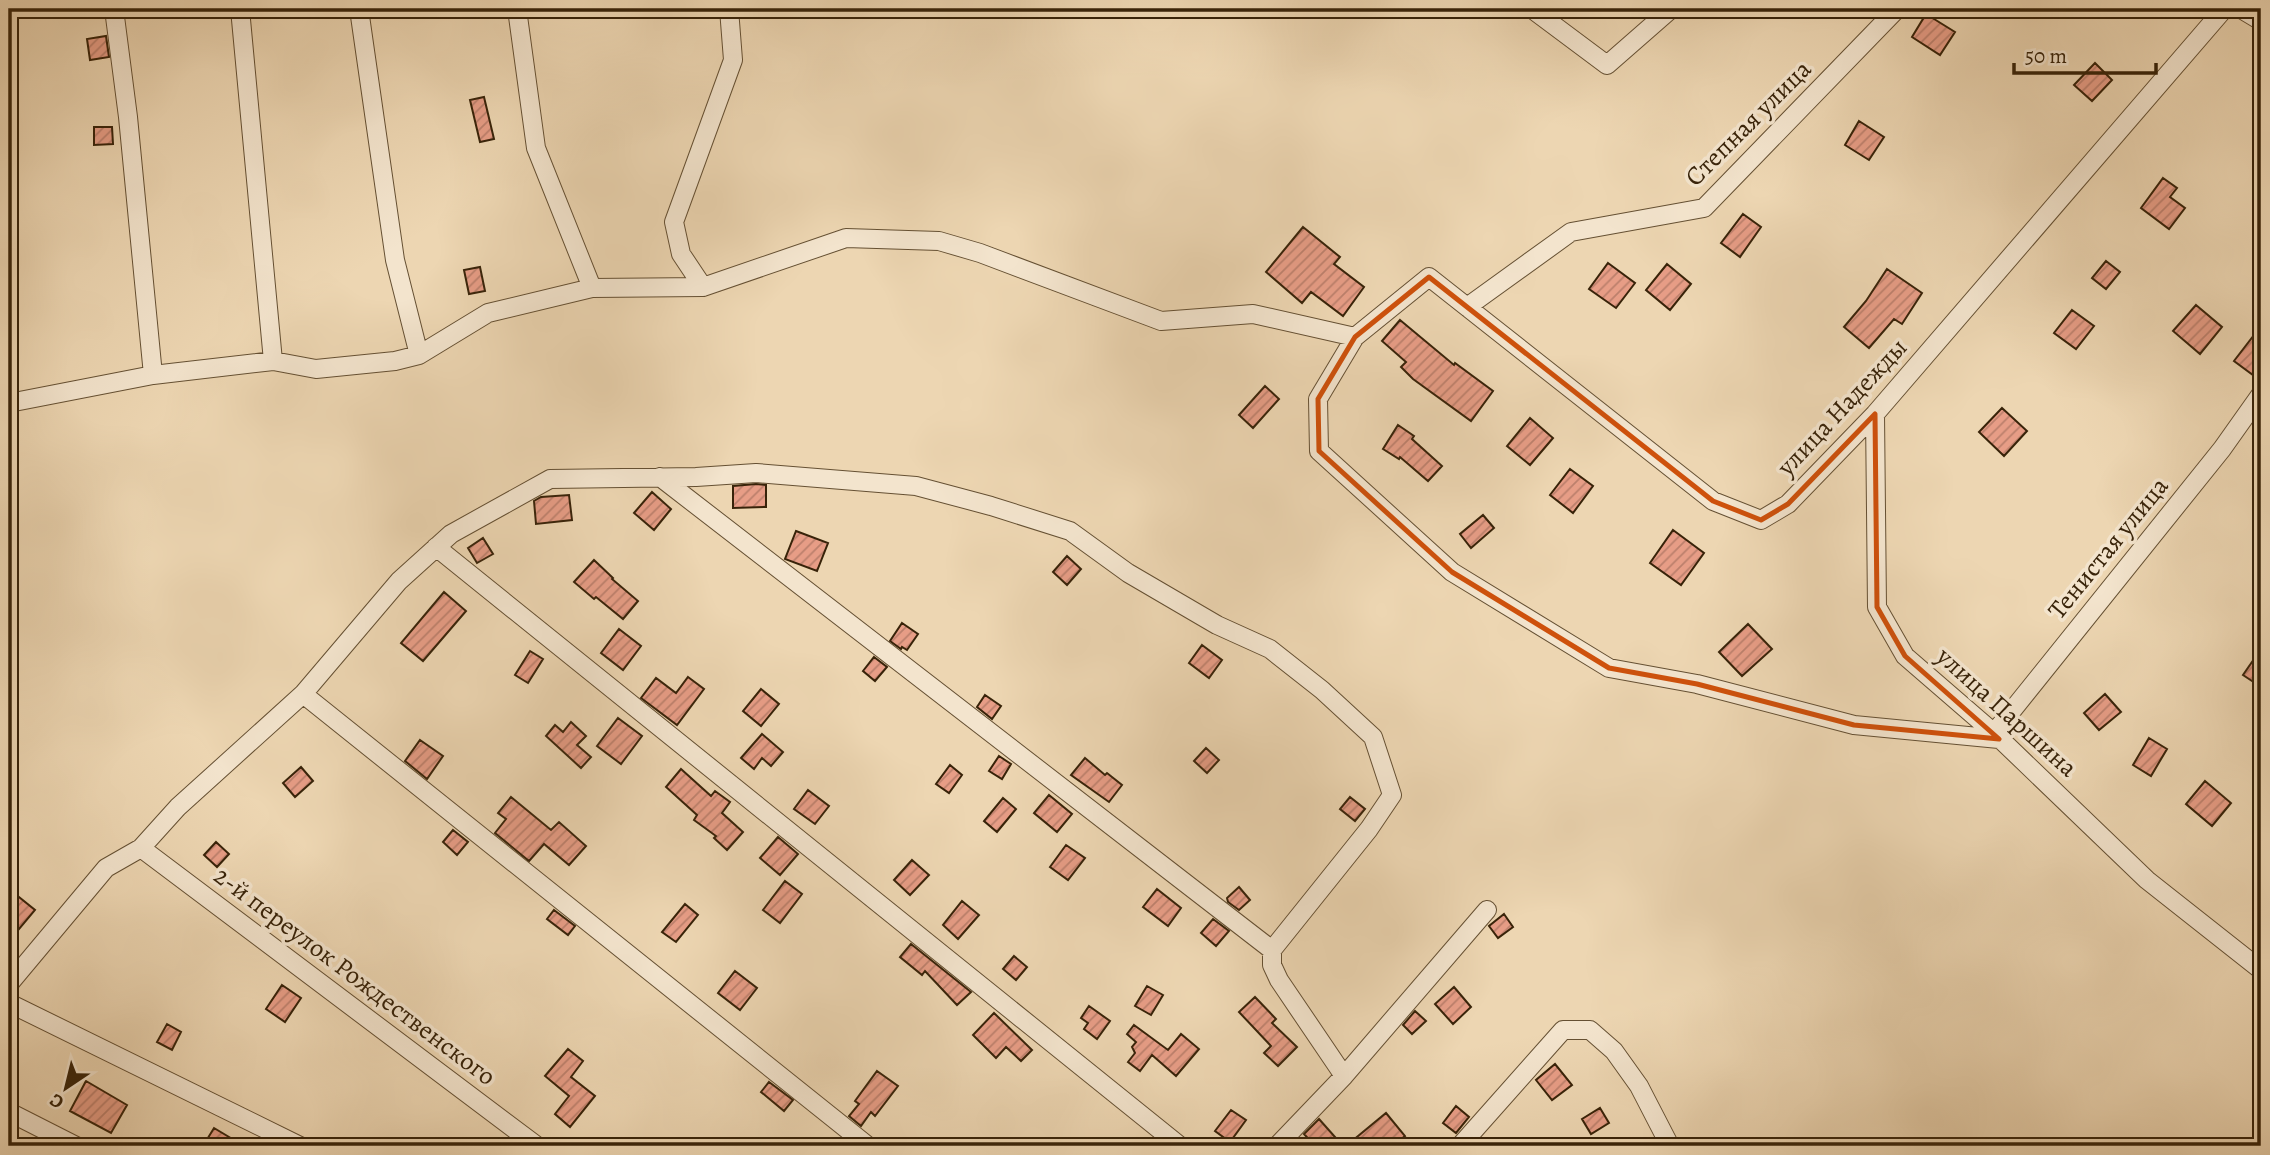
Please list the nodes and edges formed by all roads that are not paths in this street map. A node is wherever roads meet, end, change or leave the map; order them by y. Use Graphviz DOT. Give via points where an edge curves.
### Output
graph roads {
  1 [pos="114,9"];
  2 [pos="240,9"];
  3 [pos="359,9"];
  4 [pos="517,9"];
  5 [pos="729,9"];
  6 [pos="1532,9"];
  7 [pos="1671,9"];
  8 [pos="1897,9"];
  9 [pos="2224,9"];
  10 [pos="2244,9"];
  11 [pos="2261,21"];
  12 [pos="703,287"];
  13 [pos="593,288"];
  14 [pos="1467,307"];
  15 [pos="1355,337"];
  16 [pos="419,355"];
  17 [pos="273,361"];
  18 [pos="153,375"];
  19 [pos="2261,394"];
  20 [pos="9,403"];
  21 [pos="1875,414"];
  22 [pos="660,477"];
  23 [pos="436,547"];
  24 [pos="303,694"];
  25 [pos="1997,736"];
  26 [pos="141,848"];
  27 [pos="1488,910"];
  28 [pos="1272,950"];
  29 [pos="2261,970"];
  30 [pos="9,984"];
  31 [pos="9,1003"];
  32 [pos="1344,1076"];
  33 [pos="9,1112"];
  34 [pos="76,1146"];
  35 [pos="300,1146"];
  36 [pos="537,1146"];
  37 [pos="868,1146"];
  38 [pos="1180,1146"];
  39 [pos="1277,1146"];
  40 [pos="1460,1146"];
  41 [pos="1670,1146"];
  1 -- 18 [label="street"];
  2 -- 17 [label="street"];
  3 -- 16 [label="street" via="395,260"];
  4 -- 13 [label="street" via="536,148"];
  5 -- 12 [label="street" via="733,60 674,222 681,254"];
  6 -- 7 [label="street" via="1607,65"];
  8 -- 14 [label="street, Степная улица" via="1704,208 1571,232"];
  9 -- 21 [label="street, улица Надежды"];
  10 -- 11 [label="street"];
  12 -- 13 [label="street"];
  12 -- 15 [label="street" via="846,238 939,240 1161,321 1253,314"];
  13 -- 16 [label="street" via="488,313"];
  14 -- 15 [label="street, улица Надежды" via="1429,277"];
  14 -- 21 [label="street, улица Надежды" via="1713,501 1761,520 1788,504"];
  15 -- 25 [label="street" via="1318,398 1319,451 1452,572 1609,668 1697,684 1854,725"];
  16 -- 17 [label="street" via="316,369"];
  17 -- 18 [label="street"];
  18 -- 20 [label="street"];
  19 -- 25 [label="street, Тенистая улица"];
  21 -- 25 [label="street, улица Паршина" via="1877,607 1905,656"];
  22 -- 23 [label="street" via="550,479"];
  22 -- 28 [label="street"];
  22 -- 28 [label="street" via="756,473 916,486 991,506 1070,531 1128,573 1217,625 1270,649 1373,737 1392,795"];
  23 -- 24 [label="street" via="399,581"];
  23 -- 38 [label="street"];
  24 -- 26 [label="street" via="178,807"];
  24 -- 37 [label="street"];
  25 -- 29 [label="street, улица Паршина" via="2147,880"];
  26 -- 30 [label="street" via="106,868"];
  26 -- 36 [label="street, 2-й переулок Рождественского"];
  27 -- 32 [label="street"];
  28 -- 32 [label="street" via="1279,980"];
  31 -- 35 [label="street"];
  32 -- 39 [label="street"];
  33 -- 34 [label="street"];
  40 -- 41 [label="street" via="1563,1030 1590,1030 1614,1051 1639,1086"];
}
